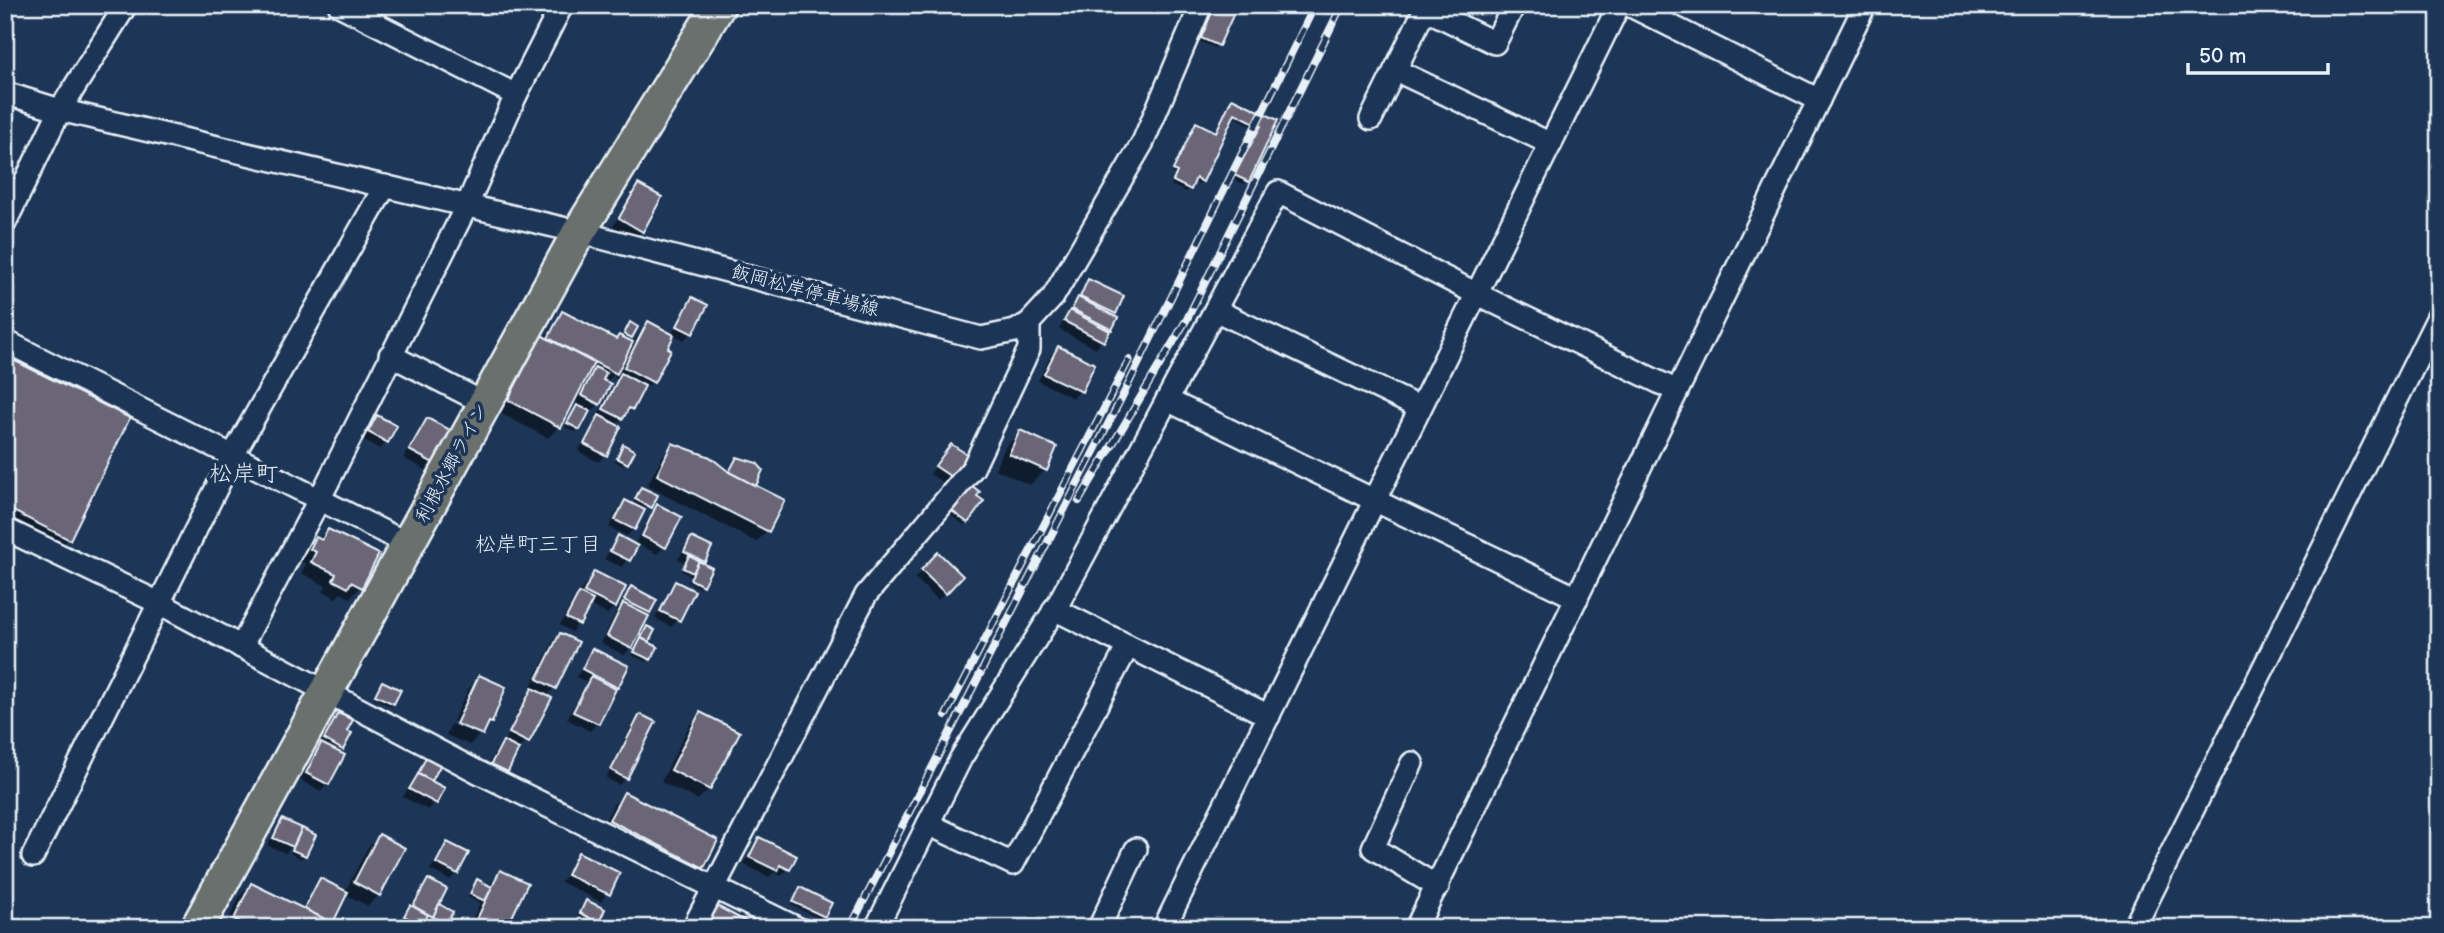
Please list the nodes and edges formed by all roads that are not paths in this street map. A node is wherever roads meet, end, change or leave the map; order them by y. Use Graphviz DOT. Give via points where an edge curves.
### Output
graph roads {
  1 [pos="126,5"];
  2 [pos="339,5"];
  3 [pos="562,5"];
  4 [pos="719,5"];
  5 [pos="1201,5"];
  6 [pos="1514,5"];
  7 [pos="1619,5"];
  8 [pos="1629,5"];
  9 [pos="1865,5"];
  10 [pos="1426,7"];
  11 [pos="1395,70"];
  12 [pos="5,93"];
  13 [pos="516,95"];
  14 [pos="1819,100"];
  15 [pos="60,110"];
  16 [pos="1371,119"];
  17 [pos="1551,144"];
  18 [pos="384,186"];
  19 [pos="467,205"];
  20 [pos="5,223"];
  21 [pos="579,232"];
  22 [pos="1477,294"];
  23 [pos="1215,310"];
  24 [pos="2439,315"];
  25 [pos="1029,323"];
  26 [pos="5,341"];
  27 [pos="390,355"];
  28 [pos="1677,391"];
  29 [pos="1167,400"];
  30 [pos="484,403"];
  31 [pos="1420,408"];
  32 [pos="233,454"];
  33 [pos="320,498"];
  34 [pos="1375,500"];
  35 [pos="5,529"];
  36 [pos="408,544"];
  37 [pos="1577,598"];
  38 [pos="157,603"];
  39 [pos="1054,609"];
  40 [pos="241,646"];
  41 [pos="1128,646"];
  42 [pos="327,693"];
  43 [pos="1269,716"];
  44 [pos="1412,763"];
  45 [pos="928,824"];
  46 [pos="1136,849"];
  47 [pos="33,856"];
  48 [pos="1438,887"];
  49 [pos="713,889"];
  50 [pos="197,928"];
  51 [pos="693,928"];
  52 [pos="797,928"];
  53 [pos="876,928"];
  54 [pos="1099,928"];
  55 [pos="1164,928"];
  56 [pos="1416,928"];
  57 [pos="2134,928"];
  1 -- 15 [label="street"];
  2 -- 13 [label="street"];
  3 -- 13 [label="street"];
  4 -- 21 [label="highway, 利根水郷ライン"];
  5 -- 25 [label="street" via="1143,142 1054,297"];
  6 -- 10 [label="street" via="1495,43"];
  7 -- 17 [label="street"];
  8 -- 14 [label="street"];
  9 -- 14 [label="street"];
  10 -- 11 [label="street"];
  11 -- 16 [label="street"];
  11 -- 17 [label="street"];
  12 -- 15 [label="street, 飯岡松岸停車場線"];
  13 -- 19 [label="street"];
  14 -- 28 [label="street"];
  15 -- 18 [label="street, 飯岡松岸停車場線"];
  15 -- 20 [label="street"];
  17 -- 22 [label="street"];
  18 -- 19 [label="street, 飯岡松岸停車場線"];
  18 -- 32 [label="street"];
  19 -- 21 [label="street, 飯岡松岸停車場線"];
  19 -- 27 [label="street"];
  21 -- 25 [label="street, 飯岡松岸停車場線" via="981,338"];
  21 -- 30 [label="highway, 利根水郷ライン"];
  22 -- 23 [label="street" via="1278,192"];
  22 -- 28 [label="street"];
  22 -- 31 [label="street"];
  23 -- 29 [label="street"];
  23 -- 31 [label="street"];
  24 -- 57 [label="street"];
  25 -- 49 [label="street" via="1029,349 985,447 973,468 866,595"];
  26 -- 32 [label="street"];
  27 -- 30 [label="street"];
  27 -- 33 [label="street"];
  28 -- 37 [label="street"];
  29 -- 34 [label="street"];
  29 -- 39 [label="street"];
  30 -- 36 [label="highway, 利根水郷ライン"];
  31 -- 34 [label="street"];
  32 -- 33 [label="street"];
  32 -- 38 [label="street"];
  33 -- 36 [label="street"];
  33 -- 40 [label="street"];
  34 -- 37 [label="street"];
  34 -- 43 [label="street"];
  35 -- 38 [label="street"];
  36 -- 42 [label="highway, 利根水郷ライン"];
  37 -- 48 [label="street"];
  38 -- 40 [label="street"];
  38 -- 47 [label="street"];
  39 -- 41 [label="street"];
  39 -- 45 [label="street" via="961,758"];
  40 -- 42 [label="street"];
  41 -- 43 [label="street"];
  41 -- 45 [label="street" via="1013,864"];
  42 -- 49 [label="street"];
  42 -- 50 [label="highway, 利根水郷ライン"];
  43 -- 55 [label="street"];
  44 -- 48 [label="street" via="1373,848"];
  45 -- 53 [label="street"];
  46 -- 54 [label="street"];
  48 -- 56 [label="street"];
  49 -- 51 [label="street"];
  49 -- 52 [label="street"];
}
